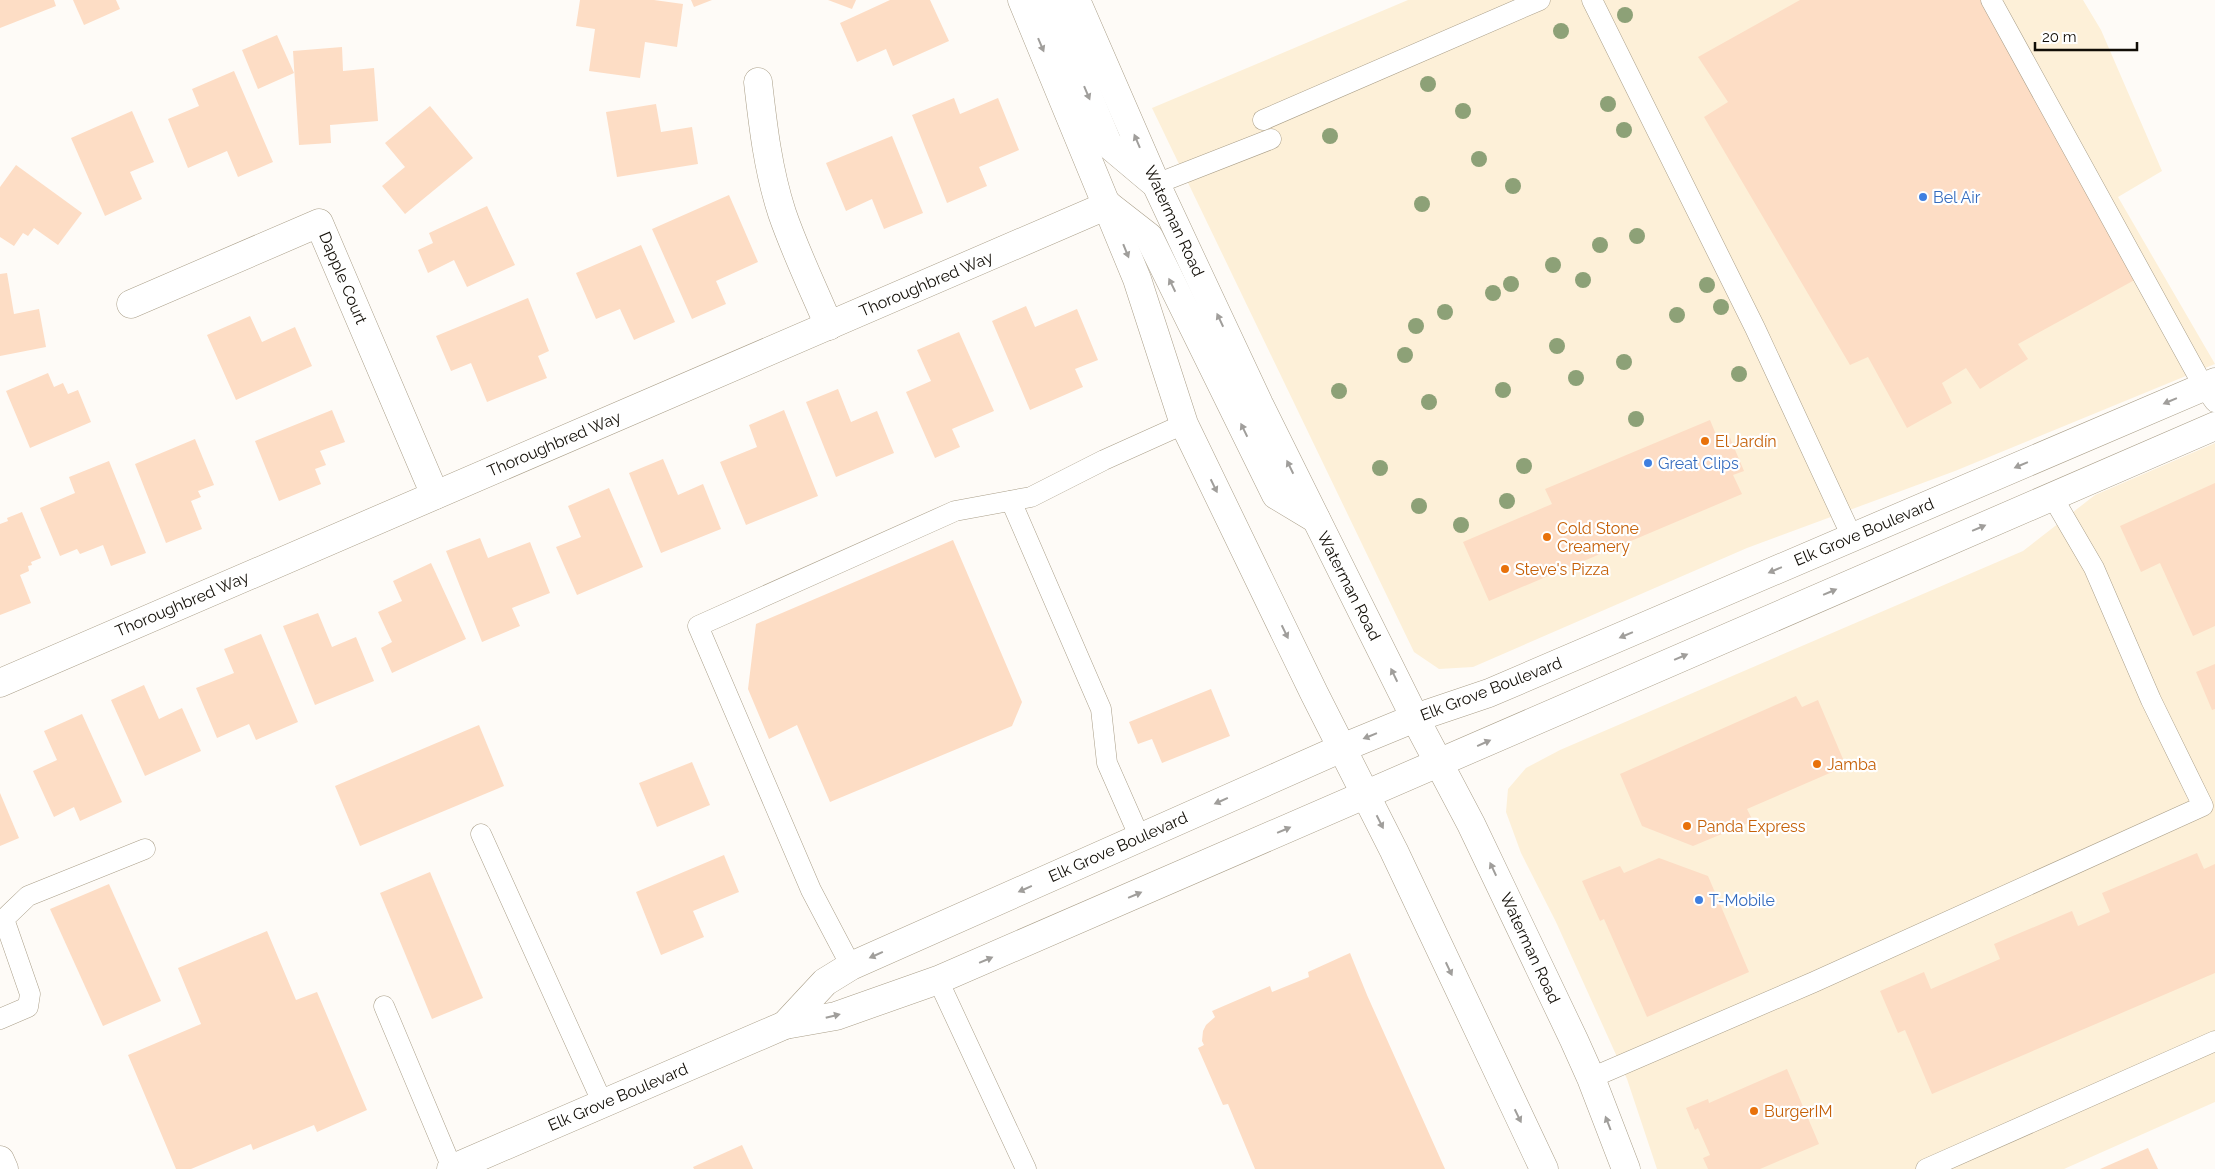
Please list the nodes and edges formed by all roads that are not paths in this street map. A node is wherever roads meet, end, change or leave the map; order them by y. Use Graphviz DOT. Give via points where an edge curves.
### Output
graph roads {
  1 [pos="1022,0"];
  2 [pos="1048,0"];
  3 [pos="1076,0"];
  4 [pos="1540,0"];
  5 [pos="1592,0"];
  6 [pos="1991,0"];
  7 [pos="758,82"];
  8 [pos="1263,120"];
  9 [pos="1271,139"];
  10 [pos="1156,184"];
  11 [pos="1108,205"];
  12 [pos="131,304"];
  13 [pos="829,326"];
  14 [pos="2211,390"];
  15 [pos="1184,424"];
  16 [pos="2215,426"];
  17 [pos="435,495"];
  18 [pos="2052,496"];
  19 [pos="1011,501"];
  20 [pos="1316,519"];
  21 [pos="1852,537"];
  22 [pos="0,683"];
  23 [pos="1415,718"];
  24 [pos="1342,748"];
  25 [pos="1439,762"];
  26 [pos="1366,795"];
  27 [pos="481,834"];
  28 [pos="1140,838"];
  29 [pos="145,849"];
  30 [pos="851,966"];
  31 [pos="938,980"];
  32 [pos="384,1006"];
  33 [pos="0,1019"];
  34 [pos="785,1025"];
  35 [pos="2215,1041"];
  36 [pos="1591,1078"];
  37 [pos="603,1104"];
  38 [pos="0,1160"];
  39 [pos="4,1169"];
  40 [pos="452,1169"];
  41 [pos="1026,1169"];
  42 [pos="1544,1169"];
  43 [pos="1626,1169"];
  44 [pos="1926,1169"];
  1 -- 11 [label="main road, one-way"];
  2 -- 10 [label="main road, one-way" via="1108,144"];
  10 -- 3 [label="main road, Waterman Road, one-way"];
  4 -- 8 [label="lane"];
  5 -- 21 [label="lane" via="1755,328"];
  6 -- 14 [label="lane"];
  7 -- 13 [label="main road" via="770,170 782,213"];
  9 -- 10 [label="lane"];
  20 -- 10 [label="main road, Waterman Road, one-way"];
  11 -- 13 [label="main road, Thoroughbred Way"];
  11 -- 15 [label="main road, one-way" via="1137,278"];
  20 -- 11 [label="main road, one-way" via="1276,495 1149,237"];
  12 -- 17 [label="main road, Dapple Court" via="319,223"];
  13 -- 17 [label="main road, Thoroughbred Way"];
  14 -- 21 [label="main road, Elk Grove Boulevard, one-way"];
  15 -- 19 [label="lane" via="1031,498"];
  15 -- 24 [label="main road, one-way"];
  16 -- 18 [label="main road, Elk Grove Boulevard"];
  17 -- 22 [label="main road, Thoroughbred Way"];
  25 -- 18 [label="main road, Elk Grove Boulevard, one-way"];
  18 -- 36 [label="lane" via="2094,568 2151,700 2202,806 1814,982"];
  19 -- 28 [label="lane" via="1101,709 1107,763"];
  19 -- 30 [label="lane" via="955,511 698,626 811,890"];
  23 -- 20 [label="main road, Waterman Road, one-way"];
  21 -- 23 [label="main road, Elk Grove Boulevard, one-way" via="1489,693"];
  23 -- 24 [label="main road, Elk Grove Boulevard, one-way"];
  23 -- 25 [label="main road, Waterman Road"];
  24 -- 26 [label="main road"];
  24 -- 28 [label="main road, Elk Grove Boulevard, one-way"];
  25 -- 26 [label="main road, Elk Grove Boulevard"];
  36 -- 25 [label="main road, Waterman Road, one-way"];
  31 -- 26 [label="main road, Elk Grove Boulevard, one-way"];
  26 -- 42 [label="main road, one-way"];
  27 -- 37 [label="lane"];
  28 -- 30 [label="main road, Elk Grove Boulevard, one-way"];
  29 -- 33 [label="lane" via="28,896 4,919 30,994 28,1007"];
  30 -- 34 [label="main road, Elk Grove Boulevard" via="825,982"];
  34 -- 31 [label="main road, Elk Grove Boulevard, one-way" via="836,1016"];
  31 -- 41 [label="lane"];
  32 -- 40 [label="lane"];
  34 -- 37 [label="main road, Elk Grove Boulevard"];
  35 -- 44 [label="lane"];
  43 -- 36 [label="main road, Waterman Road, one-way"];
  37 -- 40 [label="main road, Elk Grove Boulevard"];
  38 -- 39 [label="main road"];
}
